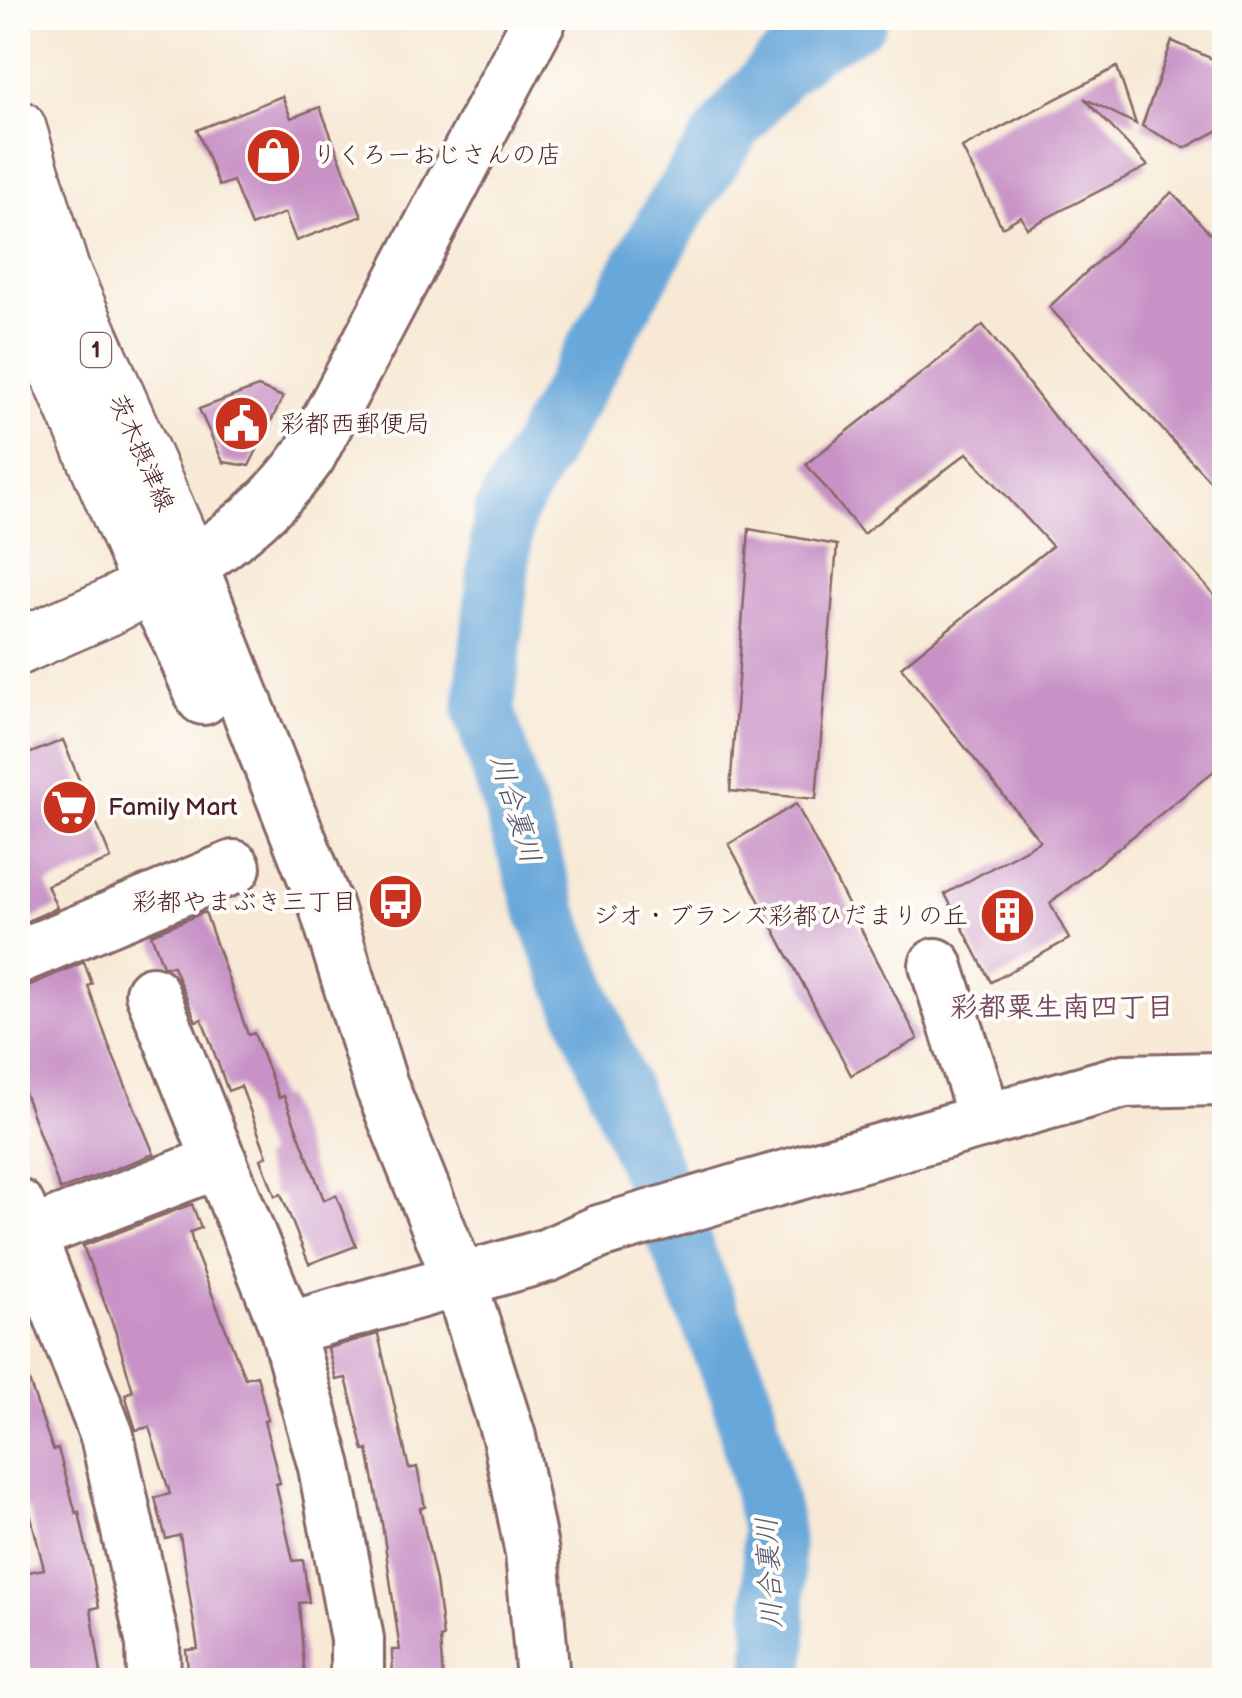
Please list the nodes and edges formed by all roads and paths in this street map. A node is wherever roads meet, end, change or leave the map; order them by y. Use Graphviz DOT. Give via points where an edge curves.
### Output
graph roads {
  1 [pos="540,18"];
  2 [pos="18,128"];
  3 [pos="18,278"];
  4 [pos="171,576"];
  5 [pos="18,647"];
  6 [pos="234,867"];
  7 [pos="18,958"];
  8 [pos="936,964"];
  9 [pos="152,994"];
  10 [pos="1223,1077"];
  11 [pos="986,1121"];
  12 [pos="220,1161"];
  13 [pos="21,1227"];
  14 [pos="460,1281"];
  15 [pos="288,1329"];
  16 [pos="154,1680"];
  17 [pos="358,1680"];
  18 [pos="543,1680"];
  1 -- 4 [label="street" via="309,456 240,533"];
  2 -- 4 [label="main road, 茨木摂津線 / 1" via="61,270"];
  3 -- 4 [label="main road, 茨木摂津線 / 1"];
  4 -- 5 [label="main road"];
  4 -- 14 [label="street" via="177,636 294,918 382,1085"];
  6 -- 7 [label="street"];
  8 -- 11 [label="street"];
  9 -- 12 [label="street"];
  10 -- 11 [label="street" via="1124,1082"];
  11 -- 14 [label="street" via="750,1186"];
  12 -- 13 [label="street"];
  12 -- 15 [label="street"];
  13 -- 16 [label="street" via="107,1436 153,1644"];
  14 -- 15 [label="street"];
  14 -- 18 [label="street" via="509,1437 532,1553"];
  15 -- 17 [label="street" via="325,1467 357,1639"];
}
